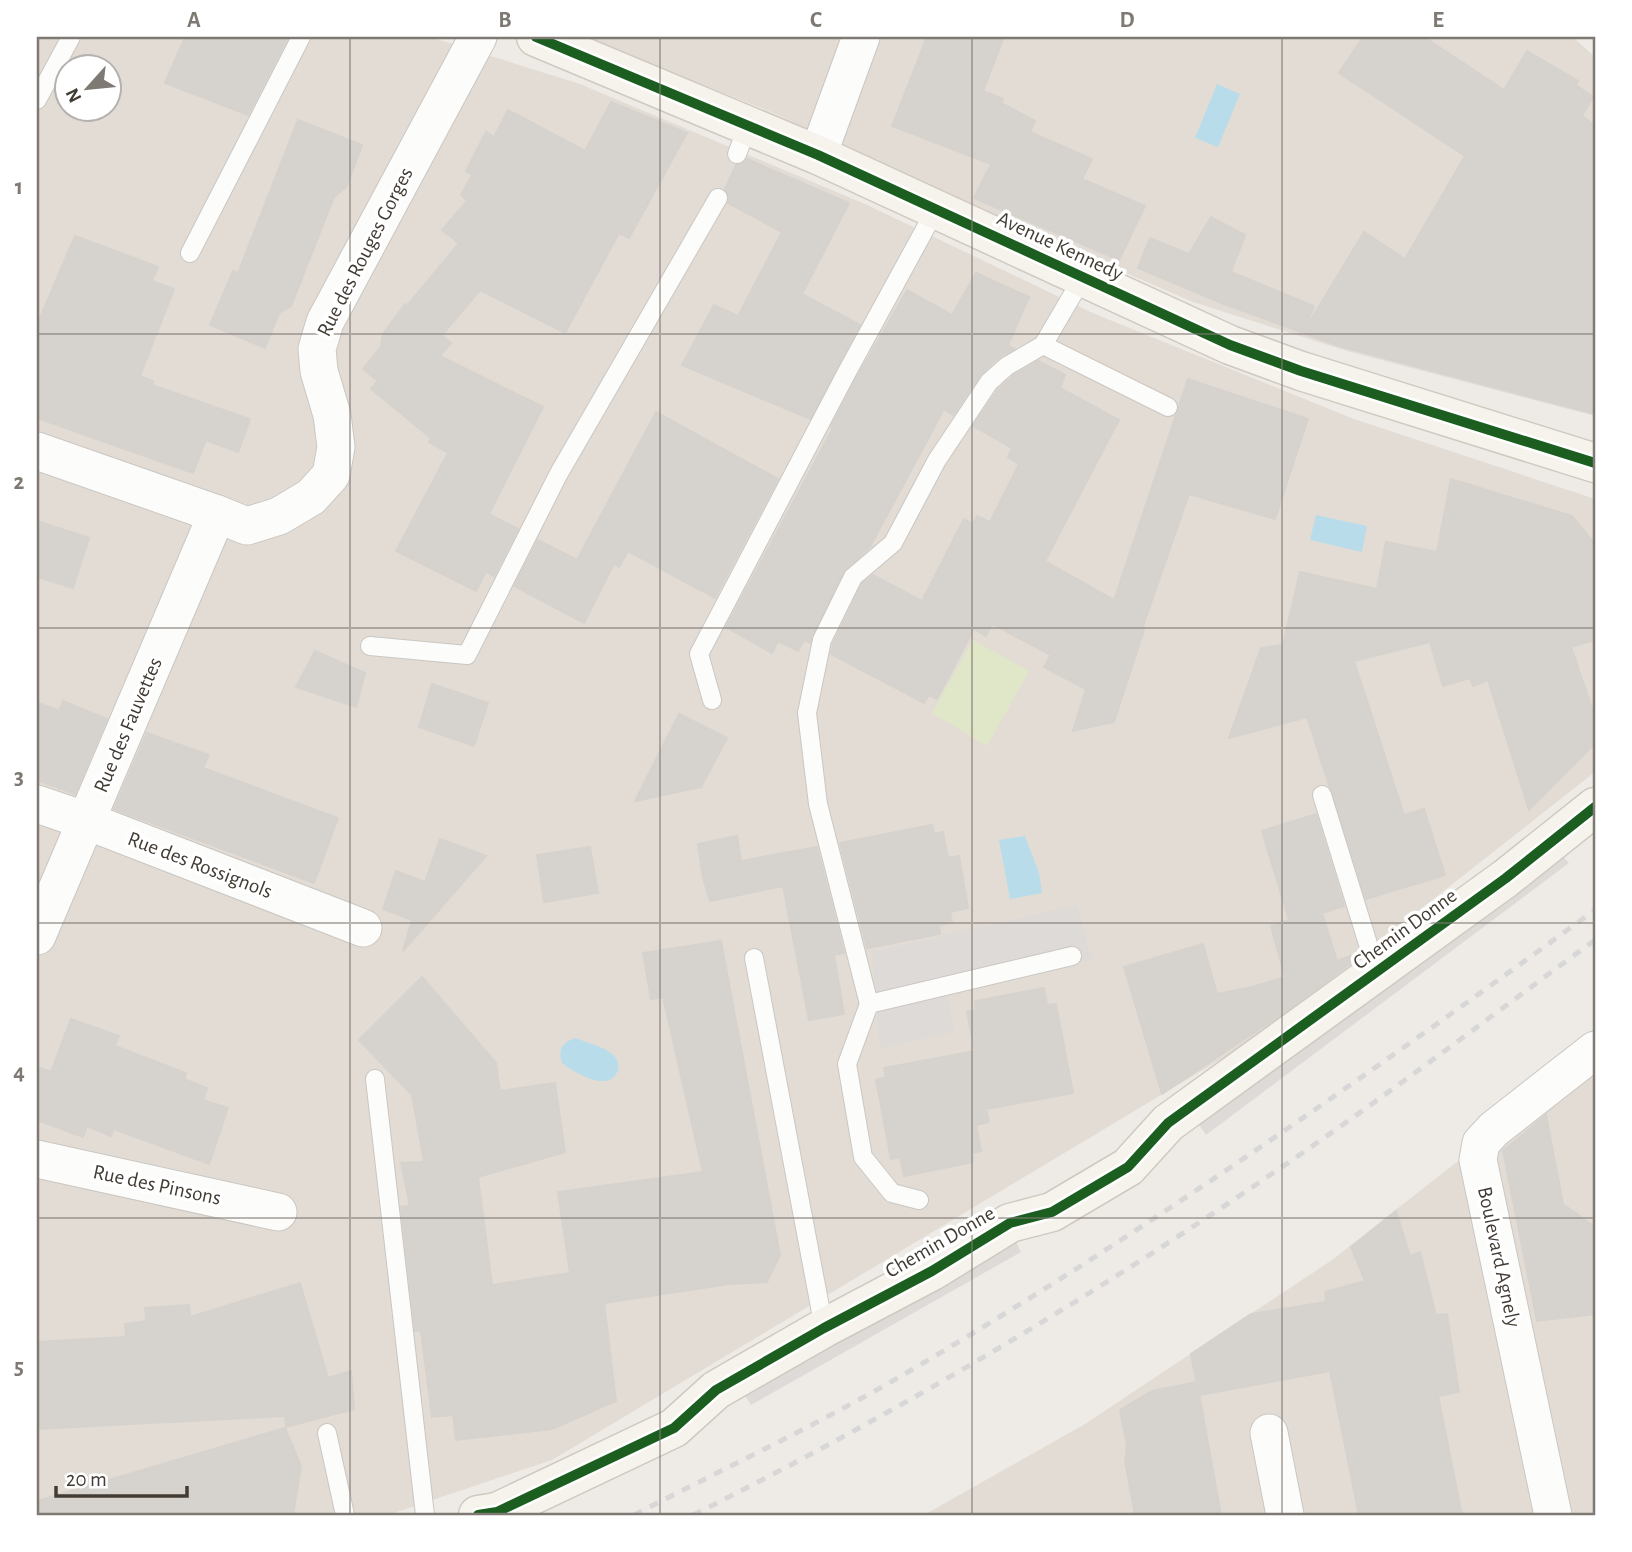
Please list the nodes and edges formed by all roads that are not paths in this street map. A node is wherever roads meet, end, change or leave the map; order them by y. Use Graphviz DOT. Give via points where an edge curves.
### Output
graph roads {
  1 [pos="71,37"];
  2 [pos="300,37"];
  3 [pos="478,37"];
  4 [pos="536,37"];
  5 [pos="861,37"];
  6 [pos="37,100"];
  7 [pos="818,155"];
  8 [pos="718,198"];
  9 [pos="936,209"];
  10 [pos="191,253"];
  11 [pos="1083,278"];
  12 [pos="1043,345"];
  13 [pos="1168,407"];
  14 [pos="37,451"];
  15 [pos="1590,459"];
  16 [pos="217,514"];
  17 [pos="370,646"];
  18 [pos="712,701"];
  19 [pos="1322,795"];
  20 [pos="37,804"];
  21 [pos="1595,807"];
  22 [pos="87,821"];
  23 [pos="363,928"];
  24 [pos="37,936"];
  25 [pos="1072,956"];
  26 [pos="754,958"];
  27 [pos="1377,973"];
  28 [pos="869,1004"];
  29 [pos="1595,1050"];
  30 [pos="375,1079"];
  31 [pos="37,1158"];
  32 [pos="919,1200"];
  33 [pos="278,1212"];
  34 [pos="824,1328"];
  35 [pos="327,1433"];
  36 [pos="1269,1433"];
  37 [pos="345,1515"];
  38 [pos="425,1515"];
  39 [pos="478,1515"];
  40 [pos="1285,1515"];
  41 [pos="1553,1515"];
  1 -- 6 [label="lane"];
  2 -- 10 [label="lane"];
  3 -- 16 [label="street, Rue des Rouges Gorges" via="325,322 317,349 336,447 331,475 311,497 279,516 247,526"];
  4 -- 7 [label="street, Avenue Kennedy" via="743,140"];
  5 -- 7 [label="street"];
  7 -- 9 [label="street, Avenue Kennedy"];
  8 -- 17 [label="lane" via="558,475 467,655"];
  9 -- 11 [label="street, Avenue Kennedy"];
  9 -- 18 [label="lane" via="699,654"];
  11 -- 12 [label="lane"];
  11 -- 15 [label="street, Avenue Kennedy" via="1230,345 1301,371"];
  12 -- 13 [label="lane"];
  12 -- 28 [label="lane" via="989,382 937,460 893,543 853,577 822,640 807,713 816,791"];
  14 -- 16 [label="street, Rue des Rouges Gorges"];
  16 -- 22 [label="street, Rue des Fauvettes"];
  19 -- 27 [label="lane"];
  20 -- 22 [label="street, Rue des Rossignols"];
  21 -- 27 [label="street, Chemin Donne"];
  22 -- 23 [label="street, Rue des Rossignols"];
  22 -- 24 [label="street, Rue des Fauvettes"];
  25 -- 28 [label="lane"];
  26 -- 34 [label="lane"];
  27 -- 34 [label="street, Chemin Donne" via="1168,1123 1128,1167 1052,1212 1010,1223"];
  28 -- 32 [label="lane" via="847,1065 863,1157 892,1193"];
  29 -- 41 [label="street, Boulevard Agnely" via="1494,1129 1481,1143 1478,1160"];
  30 -- 38 [label="lane"];
  31 -- 33 [label="street, Rue des Pinsons"];
  34 -- 39 [label="street, Chemin Donne" via="716,1390 674,1428 497,1512"];
  35 -- 37 [label="lane"];
  36 -- 40 [label="street"];
}
